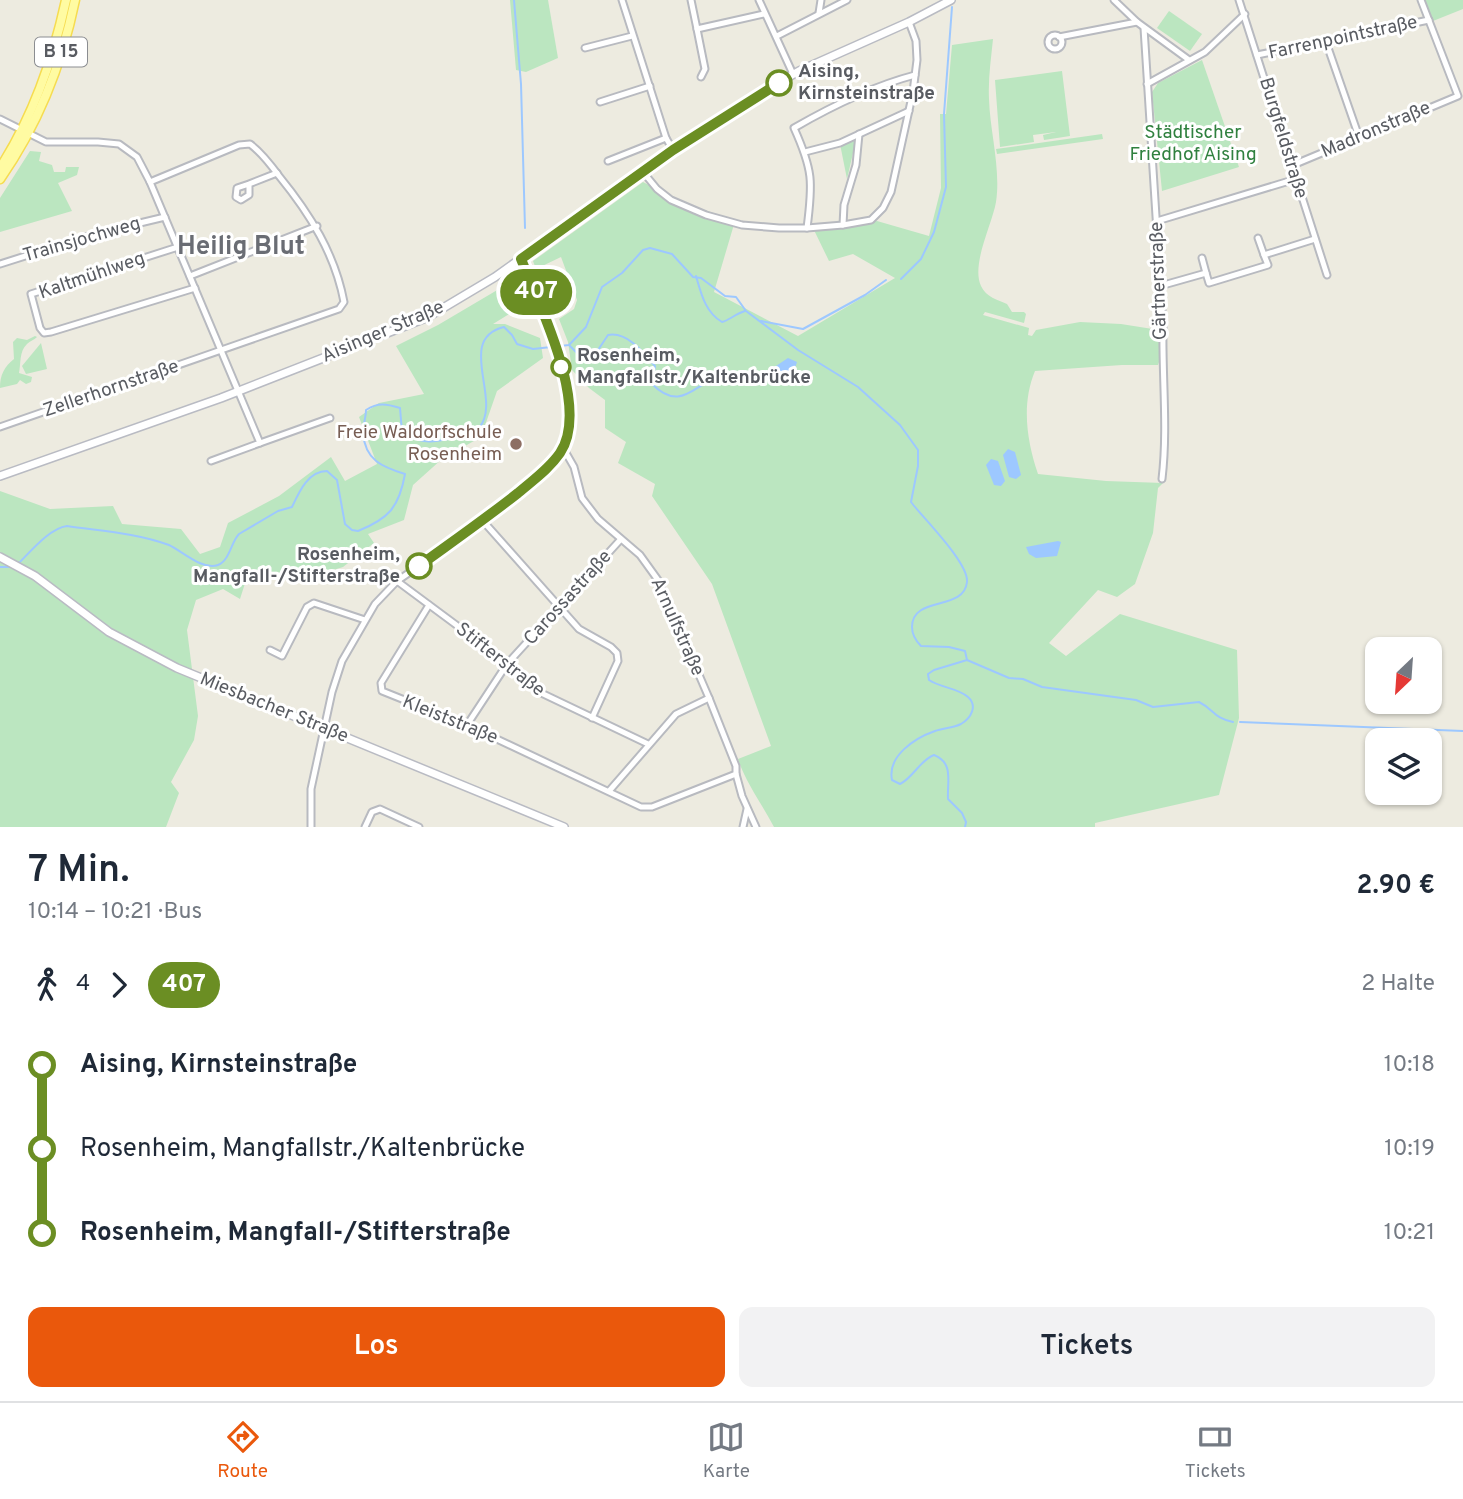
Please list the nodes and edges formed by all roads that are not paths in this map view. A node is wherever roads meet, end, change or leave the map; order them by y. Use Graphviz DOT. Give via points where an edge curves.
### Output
graph roads {
  1 [pos="66,0"];
  2 [pos="75,0"];
  3 [pos="622,0"];
  4 [pos="691,0"];
  5 [pos="759,0"];
  6 [pos="821,0"];
  7 [pos="847,0"];
  8 [pos="951,0"];
  9 [pos="1114,0"];
  10 [pos="1239,0"];
  11 [pos="1421,0"];
  12 [pos="937,4"];
  13 [pos="819,13"];
  14 [pos="764,14"];
  15 [pos="1245,14"];
  16 [pos="1429,20"];
  17 [pos="909,22"];
  18 [pos="1137,22"];
  19 [pos="1144,28"];
  20 [pos="697,29"];
  21 [pos="632,36"];
  22 [pos="777,36"];
  23 [pos="1059,37"];
  24 [pos="1326,41"];
  25 [pos="585,48"];
  26 [pos="1257,55"];
  27 [pos="1189,60"];
  28 [pos="793,74"];
  29 [pos="915,75"];
  30 [pos="701,77"];
  31 [pos="1147,84"];
  32 [pos="650,86"];
  33 [pos="600,102"];
  34 [pos="909,111"];
  35 [pos="0,119"];
  36 [pos="26,132"];
  37 [pos="859,134"];
  38 [pos="1359,137"];
  39 [pos="666,138"];
  40 [pos="673,150"];
  41 [pos="805,152"];
  42 [pos="608,161"];
  43 [pos="1293,165"];
  44 [pos="0,169"];
  45 [pos="643,172"];
  46 [pos="277,173"];
  47 [pos="1296,178"];
  48 [pos="0,179"];
  49 [pos="150,182"];
  50 [pos="248,184"];
  51 [pos="165,217"];
  52 [pos="1157,221"];
  53 [pos="843,225"];
  54 [pos="317,226"];
  55 [pos="807,228"];
  56 [pos="1258,238"];
  57 [pos="1315,239"];
  58 [pos="178,247"];
  59 [pos="1264,255"];
  60 [pos="1202,258"];
  61 [pos="521,259"];
  62 [pos="0,264"];
  63 [pos="1206,272"];
  64 [pos="1327,275"];
  65 [pos="190,276"];
  66 [pos="1160,286"];
  67 [pos="194,288"];
  68 [pos="221,351"];
  69 [pos="238,391"];
  70 [pos="330,418"];
  71 [pos="0,427"];
  72 [pos="260,443"];
  73 [pos="562,450"];
  74 [pos="211,461"];
  75 [pos="0,476"];
  76 [pos="1162,479"];
  77 [pos="483,520"];
  78 [pos="621,539"];
  79 [pos="0,557"];
  80 [pos="397,581"];
  81 [pos="429,605"];
  82 [pos="559,609"];
  83 [pos="365,620"];
  84 [pos="270,650"];
  85 [pos="507,664"];
  86 [pos="709,698"];
  87 [pos="592,718"];
  88 [pos="467,725"];
  89 [pos="323,728"];
  90 [pos="648,744"];
  91 [pos="736,774"];
  92 [pos="610,790"];
  93 [pos="747,808"];
  94 [pos="311,827"];
  95 [pos="365,827"];
  96 [pos="419,827"];
  97 [pos="564,827"];
  98 [pos="743,827"];
  99 [pos="756,827"];
  1 -- 36 [label="main road, B 15"];
  2 -- 36 [label="main road, B 15" via="52,79"];
  3 -- 21 [label="street"];
  4 -- 20 [label="street"];
  5 -- 14 [label="street"];
  6 -- 13 [label="street"];
  7 -- 13 [label="street"];
  8 -- 12 [label="main road, Aisinger Straße"];
  9 -- 18 [label="street"];
  10 -- 15 [label="street, Burgfeldstraße"];
  11 -- 16 [label="street"];
  12 -- 17 [label="main road, Aisinger Straße"];
  13 -- 22 [label="street"];
  14 -- 20 [label="street"];
  14 -- 22 [label="street"];
  15 -- 26 [label="street, Burgfeldstraße"];
  15 -- 27 [label="street" via="1205,52"];
  16 -- 24 [label="street, Farrenpointstraße"];
  16 -- 38 [label="street, Madronstraße" via="1458,96"];
  17 -- 28 [label="main road, Aisinger Straße"];
  17 -- 29 [label="street" via="916,41"];
  18 -- 19 [label="street"];
  18 -- 23 [label="street"];
  19 -- 27 [label="street"];
  19 -- 31 [label="street, Gärtnerstraße"];
  20 -- 30 [label="street" via="705,69"];
  21 -- 25 [label="street"];
  21 -- 32 [label="street"];
  22 -- 28 [label="street"];
  24 -- 26 [label="street, Farrenpointstraße"];
  24 -- 38 [label="street"];
  26 -- 43 [label="street, Burgfeldstraße"];
  27 -- 31 [label="street"];
  28 -- 40 [label="main road, Aisinger Straße"];
  29 -- 34 [label="street"];
  29 -- 41 [label="street" via="825,110 794,128"];
  31 -- 52 [label="street, Gärtnerstraße"];
  32 -- 33 [label="street"];
  32 -- 39 [label="street"];
  34 -- 37 [label="street"];
  34 -- 53 [label="street" via="891,192 883,208 871,220"];
  35 -- 36 [label="street"];
  36 -- 44 [label="main road, B 15"];
  36 -- 48 [label="main road, B 15"];
  36 -- 49 [label="street" via="46,142 119,144 138,157"];
  37 -- 41 [label="street"];
  37 -- 53 [label="street"];
  38 -- 43 [label="street, Madronstraße"];
  39 -- 40 [label="street"];
  39 -- 42 [label="street"];
  40 -- 45 [label="main road, Aisinger Straße"];
  41 -- 55 [label="street" via="812,179"];
  43 -- 47 [label="street, Burgfeldstraße"];
  45 -- 55 [label="street" via="671,200 706,215 742,225"];
  45 -- 61 [label="main road, Aisinger Straße"];
  46 -- 49 [label="street" via="246,143"];
  46 -- 50 [label="street"];
  46 -- 54 [label="street"];
  47 -- 52 [label="street"];
  47 -- 57 [label="street, Burgfeldstraße"];
  49 -- 51 [label="street"];
  51 -- 58 [label="street"];
  51 -- 62 [label="street, Trainsjochweg"];
  52 -- 66 [label="street, Gärtnerstraße"];
  53 -- 55 [label="street"];
  54 -- 65 [label="street"];
  54 -- 68 [label="street, Zellerhornstraße" via="340,282 344,302 339,309"];
  56 -- 59 [label="street"];
  57 -- 59 [label="street"];
  57 -- 64 [label="street, Burgfeldstraße"];
  58 -- 65 [label="street"];
  58 -- 67 [label="street, Kaltmühlweg" via="31,294 40,328 51,332"];
  59 -- 63 [label="street" via="1268,265 1209,282"];
  60 -- 63 [label="street"];
  61 -- 69 [label="main road, Aisinger Straße" via="428,317"];
  61 -- 73 [label="street" via="554,338 569,402"];
  63 -- 66 [label="street"];
  65 -- 67 [label="street"];
  66 -- 76 [label="street, Gärtnerstraße"];
  67 -- 68 [label="street"];
  68 -- 69 [label="street"];
  68 -- 71 [label="street, Zellerhornstraße"];
  69 -- 72 [label="street"];
  69 -- 75 [label="main road, Aisinger Straße"];
  70 -- 72 [label="street"];
  72 -- 74 [label="street"];
  73 -- 77 [label="street" via="547,468"];
  73 -- 78 [label="street, Arnulfstraße" via="573,467 582,498"];
  77 -- 80 [label="street"];
  77 -- 82 [label="street"];
  78 -- 82 [label="street, Carossastraße"];
  78 -- 86 [label="street, Arnulfstraße" via="658,580"];
  79 -- 89 [label="main road, Miesbacher Straße" via="143,651"];
  80 -- 81 [label="street, Stifterstraße"];
  80 -- 83 [label="street"];
  81 -- 85 [label="street, Stifterstraße"];
  81 -- 88 [label="street, Kleiststraße" via="380,689"];
  82 -- 85 [label="street, Carossastraße"];
  82 -- 87 [label="street" via="579,629 617,653 618,661"];
  83 -- 84 [label="street" via="314,603 306,607 282,656"];
  83 -- 89 [label="street" via="342,661"];
  85 -- 87 [label="street, Stifterstraße" via="537,691"];
  85 -- 88 [label="street, Carossastraße"];
  86 -- 90 [label="street, Arnulfstraße" via="676,715"];
  86 -- 91 [label="street"];
  87 -- 90 [label="street, Stifterstraße"];
  88 -- 92 [label="street, Kleiststraße"];
  89 -- 94 [label="street" via="311,789"];
  89 -- 97 [label="main road, Miesbacher Straße"];
  90 -- 92 [label="street, Arnulfstraße"];
  91 -- 92 [label="street, Kleiststraße" via="646,808"];
  91 -- 93 [label="street"];
  93 -- 98 [label="street"];
  93 -- 99 [label="street"];
  95 -- 96 [label="street" via="372,812 380,809"];
}
